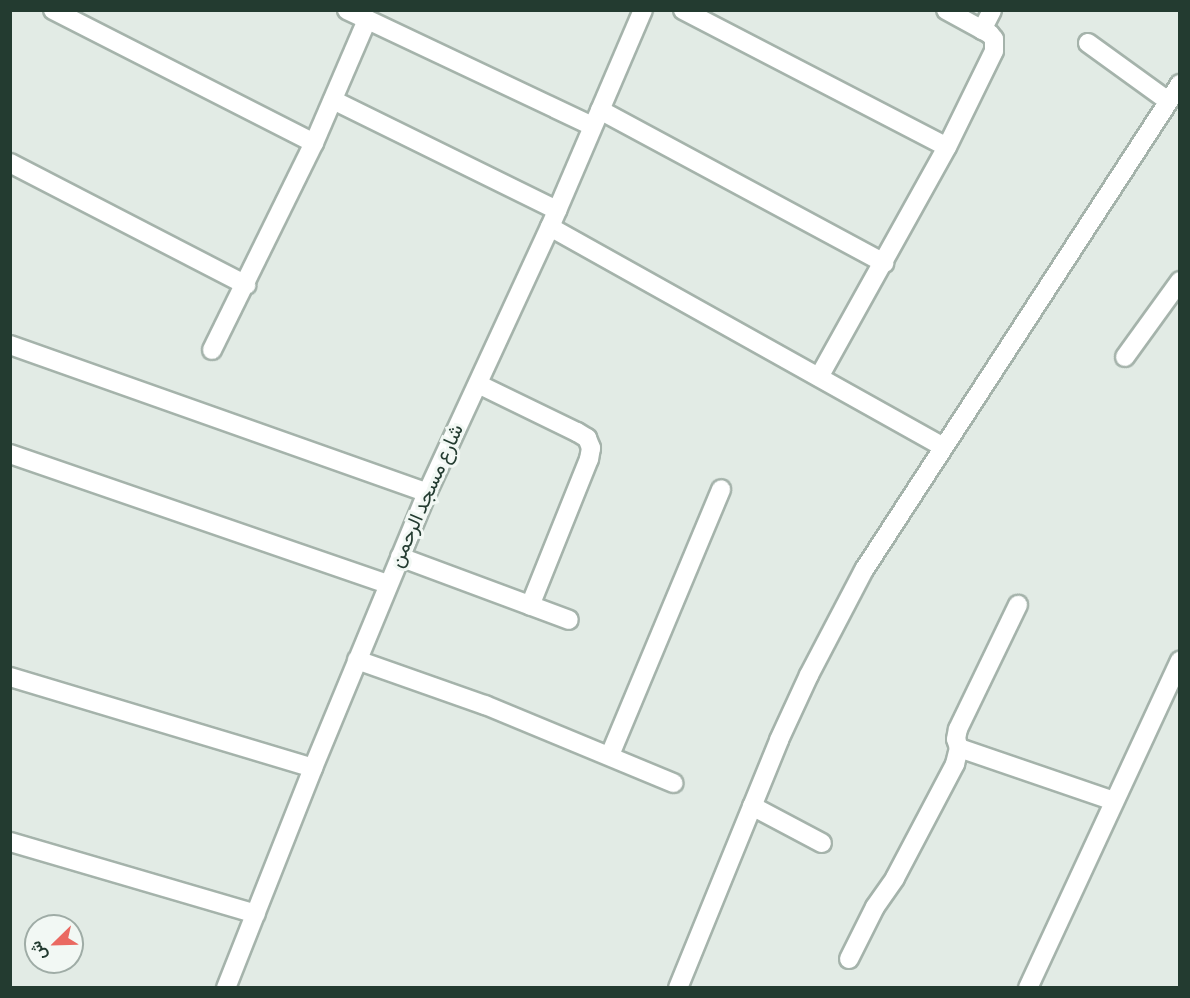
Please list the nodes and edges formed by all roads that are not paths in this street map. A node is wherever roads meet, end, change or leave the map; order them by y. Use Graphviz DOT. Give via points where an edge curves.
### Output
graph roads {
  1 [pos="53,10"];
  2 [pos="347,10"];
  3 [pos="643,10"];
  4 [pos="683,10"];
  5 [pos="946,10"];
  6 [pos="992,10"];
  7 [pos="367,20"];
  8 [pos="982,30"];
  9 [pos="1088,43"];
  10 [pos="1179,84"];
  11 [pos="333,100"];
  12 [pos="1168,101"];
  13 [pos="596,118"];
  14 [pos="314,143"];
  15 [pos="947,147"];
  16 [pos="10,163"];
  17 [pos="554,218"];
  18 [pos="884,263"];
  19 [pos="1179,281"];
  20 [pos="246,285"];
  21 [pos="10,345"];
  22 [pos="212,350"];
  23 [pos="1125,357"];
  24 [pos="819,377"];
  25 [pos="478,384"];
  26 [pos="944,447"];
  27 [pos="10,454"];
  28 [pos="721,489"];
  29 [pos="427,493"];
  30 [pos="400,557"];
  31 [pos="388,584"];
  32 [pos="1018,605"];
  33 [pos="530,606"];
  34 [pos="569,620"];
  35 [pos="357,660"];
  36 [pos="1179,661"];
  37 [pos="10,677"];
  38 [pos="959,748"];
  39 [pos="610,755"];
  40 [pos="313,768"];
  41 [pos="673,783"];
  42 [pos="1114,801"];
  43 [pos="752,806"];
  44 [pos="10,842"];
  45 [pos="822,843"];
  46 [pos="256,914"];
  47 [pos="849,959"];
  48 [pos="226,987"];
  49 [pos="678,987"];
  50 [pos="1028,987"];
  1 -- 14 [label="street"];
  2 -- 7 [label="street"];
  3 -- 13 [label="street, شارع مسجد الرحمن"];
  4 -- 15 [label="street"];
  5 -- 8 [label="street"];
  6 -- 8 [label="street"];
  7 -- 11 [label="street"];
  7 -- 13 [label="street"];
  8 -- 15 [label="street" via="994,39 994,51"];
  9 -- 12 [label="street"];
  10 -- 12 [label="street"];
  11 -- 14 [label="street"];
  11 -- 17 [label="street"];
  12 -- 26 [label="street"];
  13 -- 17 [label="street, شارع مسجد الرحمن"];
  13 -- 18 [label="street"];
  14 -- 20 [label="street"];
  15 -- 18 [label="street"];
  16 -- 20 [label="street"];
  17 -- 24 [label="street"];
  17 -- 25 [label="street, شارع مسجد الرحمن"];
  18 -- 24 [label="street"];
  19 -- 23 [label="street"];
  20 -- 22 [label="street"];
  21 -- 29 [label="street"];
  24 -- 26 [label="street"];
  25 -- 29 [label="street, شارع مسجد الرحمن"];
  25 -- 33 [label="street" via="577,432 587,438 591,448"];
  26 -- 43 [label="street" via="864,570 834,625"];
  27 -- 31 [label="street"];
  28 -- 39 [label="street"];
  29 -- 30 [label="street, شارع مسجد الرحمن"];
  30 -- 31 [label="street, شارع مسجد الرحمن"];
  30 -- 33 [label="street"];
  31 -- 35 [label="street, شارع مسجد الرحمن"];
  32 -- 38 [label="street" via="958,729"];
  33 -- 34 [label="street"];
  35 -- 39 [label="street"];
  35 -- 40 [label="street, شارع مسجد الرحمن"];
  36 -- 42 [label="street"];
  37 -- 40 [label="street"];
  38 -- 42 [label="street"];
  38 -- 47 [label="street" via="955,764 896,878 875,907"];
  39 -- 41 [label="street"];
  40 -- 46 [label="street, شارع مسجد الرحمن"];
  42 -- 50 [label="street"];
  43 -- 45 [label="street"];
  43 -- 49 [label="street"];
  44 -- 46 [label="street"];
  46 -- 48 [label="street, شارع مسجد الرحمن"];
}
